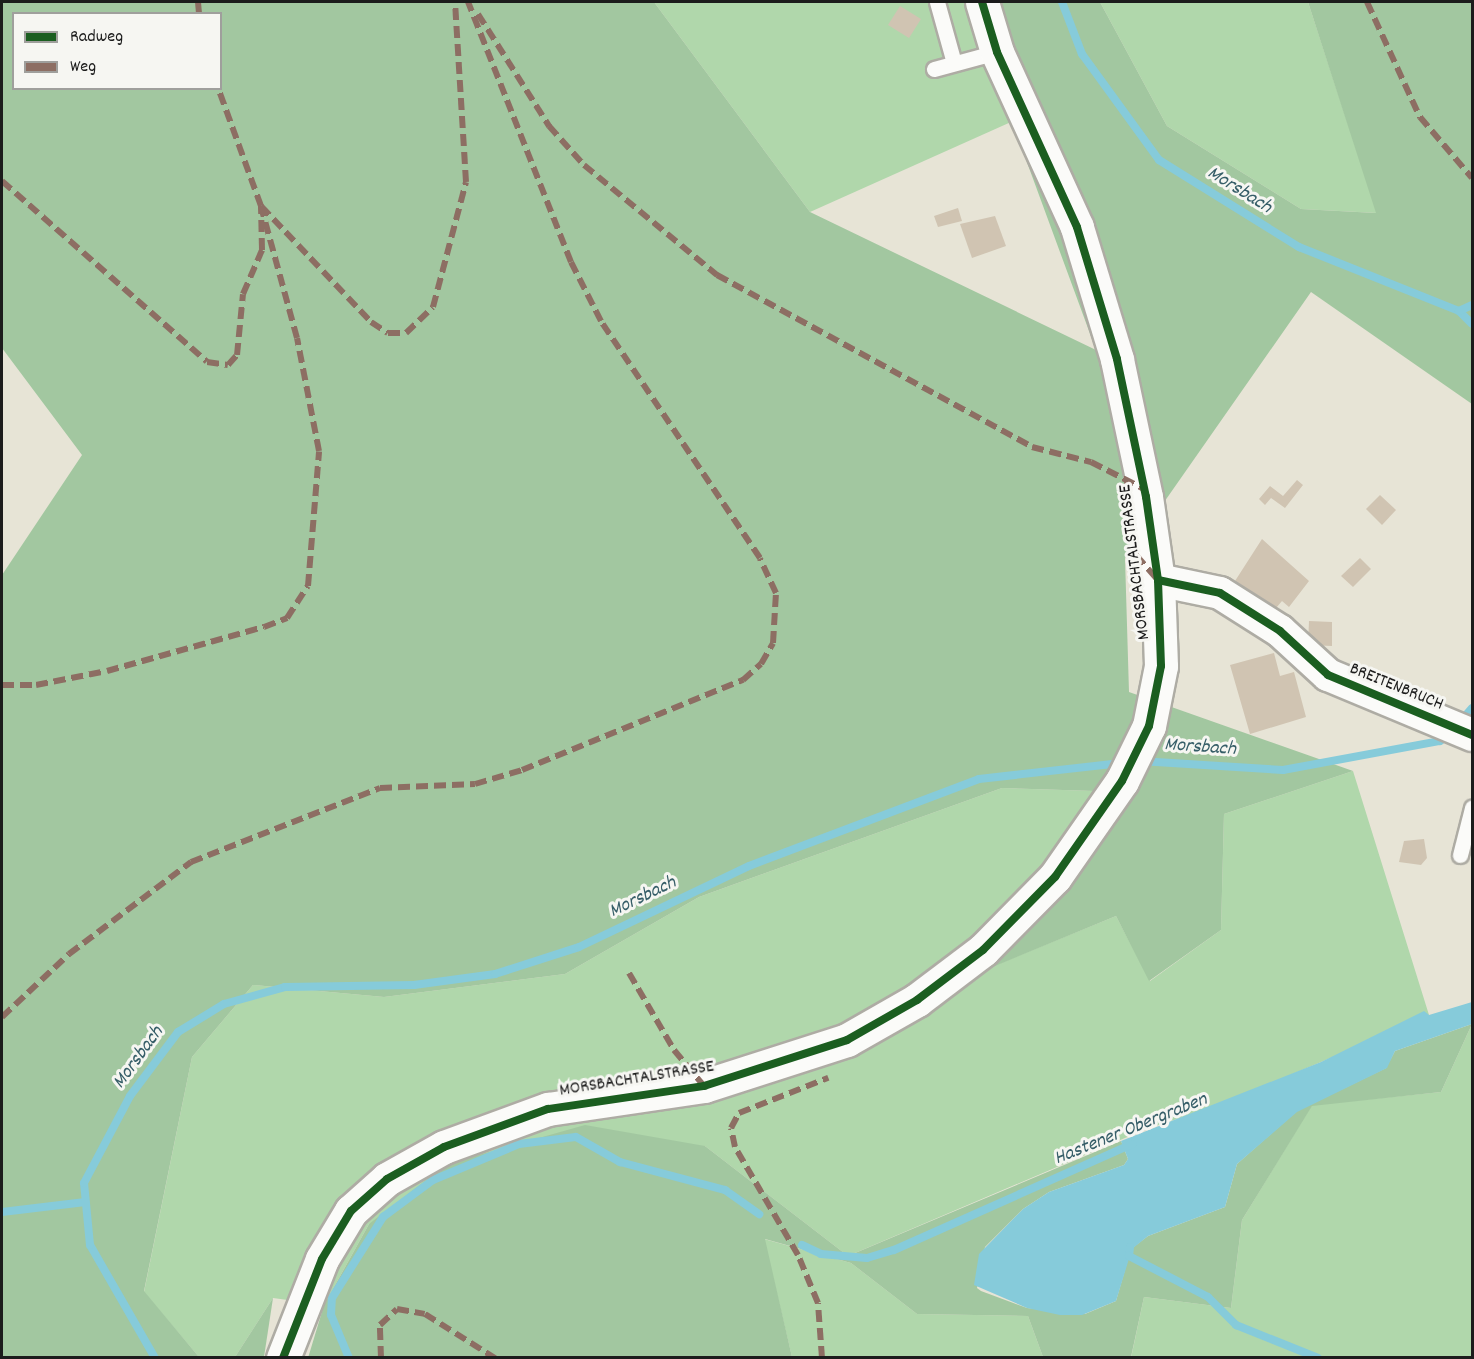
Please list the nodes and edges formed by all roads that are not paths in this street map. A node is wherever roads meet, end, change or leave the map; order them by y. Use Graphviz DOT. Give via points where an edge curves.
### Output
graph roads {
  1 [pos="937,2"];
  2 [pos="982,2"];
  3 [pos="997,52"];
  4 [pos="954,63"];
  5 [pos="934,69"];
  6 [pos="1158,580"];
  7 [pos="1472,735"];
  8 [pos="1473,808"];
  9 [pos="1460,855"];
  10 [pos="283,1358"];
  1 -- 4 [label="lane"];
  2 -- 3 [label="main road, MORSBACHTALSTRASSE"];
  3 -- 4 [label="lane"];
  3 -- 6 [label="main road, MORSBACHTALSTRASSE" via="1077,227 1095,285 1129,411"];
  4 -- 5 [label="lane"];
  6 -- 7 [label="street, BREITENBRUCH" via="1220,593 1280,631 1328,675"];
  6 -- 10 [label="main road, MORSBACHTALSTRASSE" via="1161,666 1149,726 1122,781 1054,877 983,950 917,1000 847,1040 704,1086 548,1109 444,1147 387,1179 351,1211 322,1259"];
  8 -- 9 [label="lane"];
}
